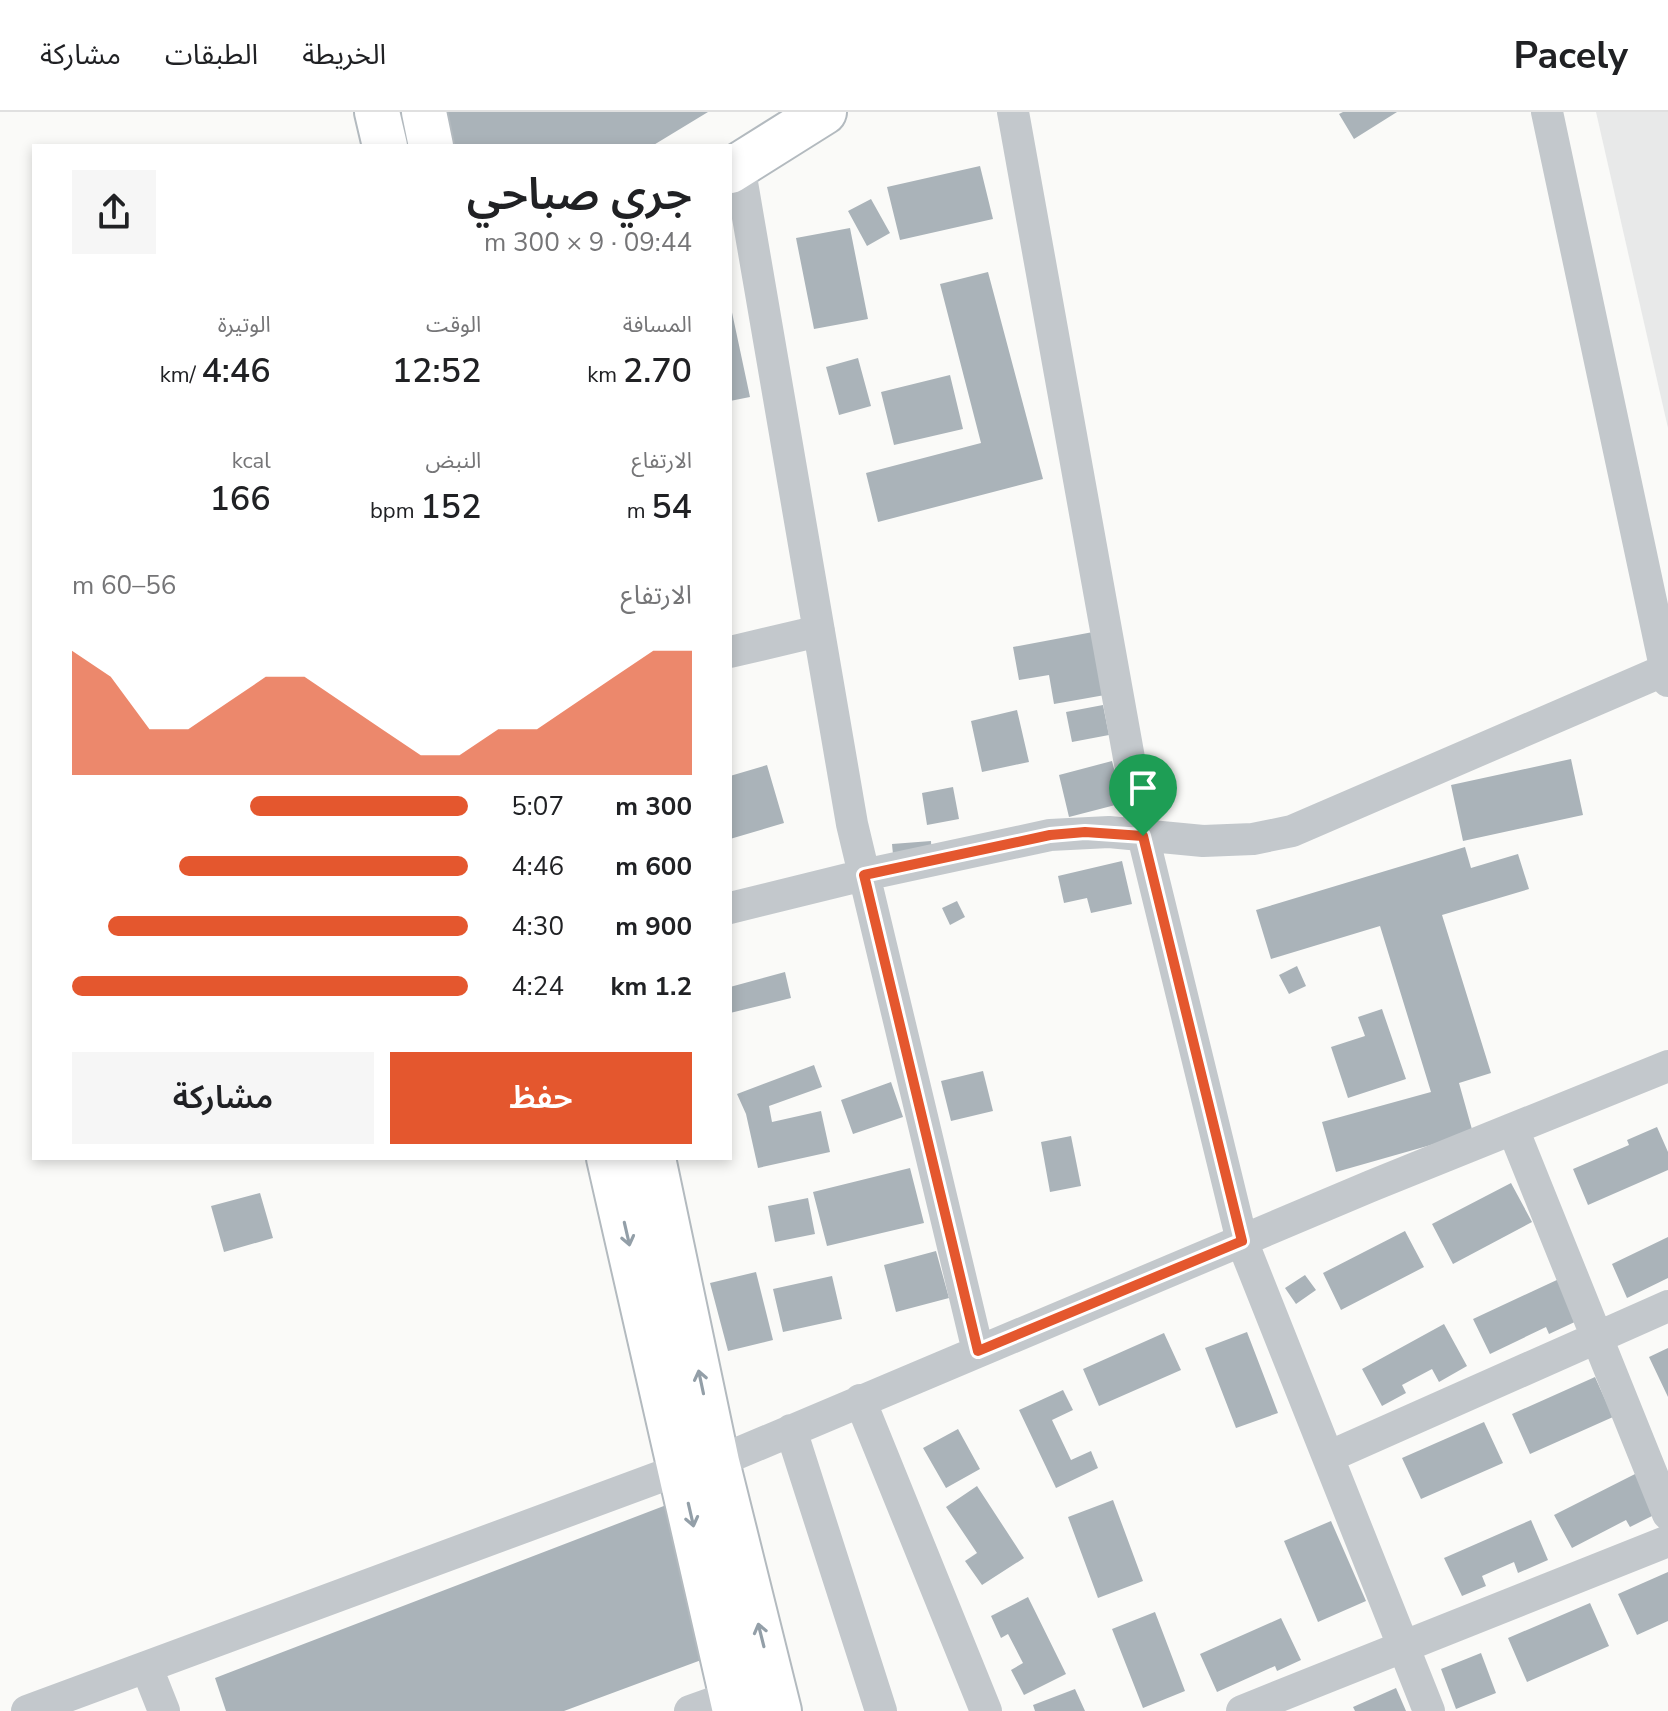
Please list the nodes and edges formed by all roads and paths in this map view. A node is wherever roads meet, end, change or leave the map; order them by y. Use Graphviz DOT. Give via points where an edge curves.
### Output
graph roads {
  1 [pos="377,112"];
  2 [pos="424,112"];
  3 [pos="824,112"];
  4 [pos="1013,112"];
  5 [pos="1547,112"];
  6 [pos="385,144"];
  7 [pos="431,144"];
  8 [pos="734,168"];
  9 [pos="819,631"];
  10 [pos="732,652"];
  11 [pos="1666,676"];
  12 [pos="1143,836"];
  13 [pos="864,875"];
  14 [pos="732,908"];
  15 [pos="1668,1066"];
  16 [pos="1513,1129"];
  17 [pos="610,1160"];
  18 [pos="653,1160"];
  19 [pos="1242,1241"];
  20 [pos="1668,1306"];
  21 [pos="1598,1337"];
  22 [pos="978,1351"];
  23 [pos="860,1400"];
  24 [pos="791,1430"];
  25 [pos="1328,1457"];
  26 [pos="699,1465"];
  27 [pos="1668,1514"];
  28 [pos="1668,1541"];
  29 [pos="1403,1645"];
  30 [pos="147,1668"];
  31 [pos="733,1704"];
  32 [pos="27,1711"];
  33 [pos="164,1711"];
  34 [pos="690,1711"];
  35 [pos="779,1711"];
  36 [pos="881,1711"];
  37 [pos="986,1711"];
  38 [pos="1242,1711"];
  39 [pos="1429,1711"];
  1 -- 6 [label="main road"];
  2 -- 7 [label="main road"];
  3 -- 8 [label="main road"];
  4 -- 12 [label="street"];
  5 -- 11 [label="street"];
  8 -- 9 [label="street"];
  9 -- 10 [label="street"];
  9 -- 13 [label="street"];
  11 -- 12 [label="street" via="1292,831 1203,841"];
  12 -- 13 [label="street" via="1050,835"];
  12 -- 19 [label="street"];
  13 -- 14 [label="street"];
  13 -- 22 [label="street"];
  15 -- 16 [label="street"];
  16 -- 19 [label="street"];
  16 -- 21 [label="street"];
  17 -- 26 [label="main road, one-way"];
  26 -- 18 [label="main road, one-way"];
  19 -- 22 [label="street"];
  19 -- 25 [label="street"];
  20 -- 21 [label="street"];
  21 -- 25 [label="street"];
  21 -- 27 [label="street"];
  22 -- 23 [label="street"];
  23 -- 24 [label="street"];
  23 -- 37 [label="street"];
  24 -- 26 [label="street"];
  24 -- 36 [label="street"];
  25 -- 29 [label="street"];
  26 -- 30 [label="street"];
  26 -- 31 [label="main road, one-way"];
  35 -- 26 [label="main road, one-way"];
  28 -- 29 [label="street"];
  29 -- 38 [label="street"];
  29 -- 39 [label="street"];
  30 -- 32 [label="street"];
  30 -- 33 [label="street"];
  31 -- 34 [label="street"];
}
